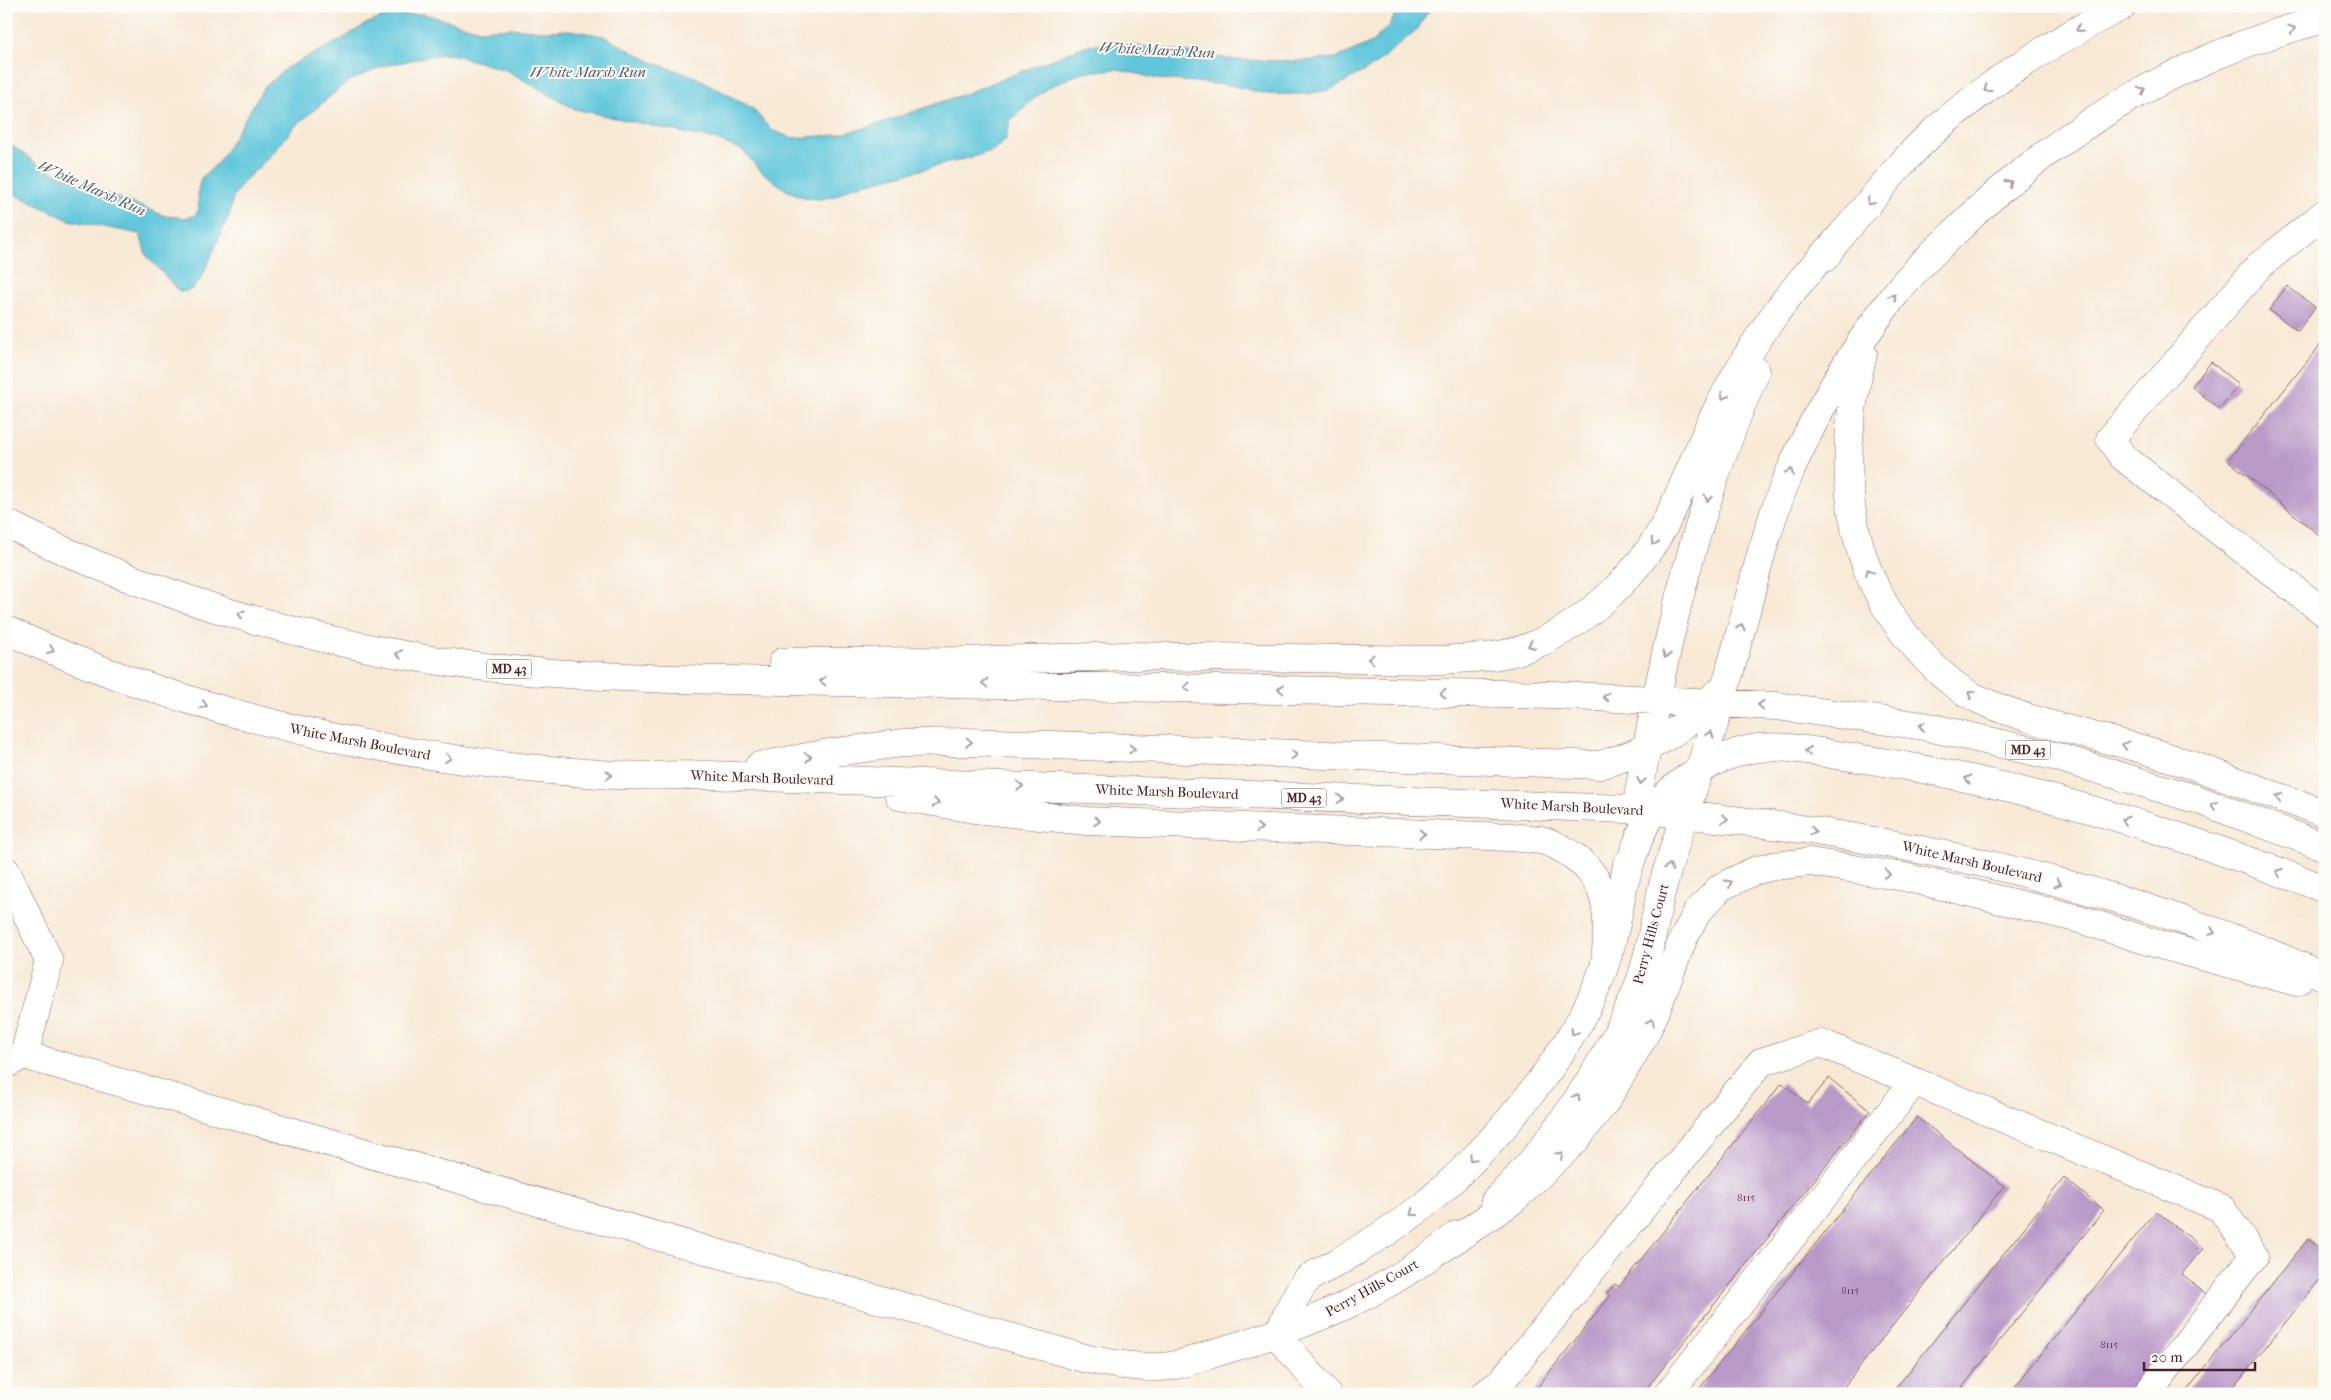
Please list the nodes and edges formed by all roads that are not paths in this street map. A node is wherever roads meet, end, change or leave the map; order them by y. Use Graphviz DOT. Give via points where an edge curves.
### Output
graph roads {
  1 [pos="2122,6"];
  2 [pos="2325,19"];
  3 [pos="2325,214"];
  4 [pos="1834,244"];
  5 [pos="1869,333"];
  6 [pos="6,524"];
  7 [pos="2325,613"];
  8 [pos="6,630"];
  9 [pos="427,659"];
  10 [pos="1654,699"];
  11 [pos="1714,703"];
  12 [pos="1646,750"];
  13 [pos="1699,771"];
  14 [pos="708,775"];
  15 [pos="819,780"];
  16 [pos="1645,810"];
  17 [pos="1685,814"];
  18 [pos="2325,814"];
  19 [pos="2325,848"];
  20 [pos="6,871"];
  21 [pos="2325,889"];
  22 [pos="1605,962"];
  23 [pos="2325,977"];
  24 [pos="2325,991"];
  25 [pos="15,1059"];
  26 [pos="1914,1082"];
  27 [pos="1440,1250"];
  28 [pos="1277,1335"];
  29 [pos="1327,1394"];
  30 [pos="1485,1394"];
  31 [pos="1668,1394"];
  32 [pos="2147,1394"];
  1 -- 4 [label="main road, one-way" via="2026,61 1947,120"];
  5 -- 2 [label="main road, one-way" via="1897,292 1964,223 2036,160 2077,130 2184,68 2227,50"];
  3 -- 7 [label="main road" via="2259,266 2110,440 2123,457"];
  4 -- 9 [label="main road, one-way" via="1789,295 1749,353 1719,405 1669,516 1651,547 1591,610 1563,630 1528,648 1486,658 1439,660 1127,656 596,665"];
  4 -- 10 [label="main road, one-way" via="1799,295 1759,364 1722,451 1679,594"];
  11 -- 5 [label="main road, one-way" via="1729,674 1753,578 1784,486 1840,375"];
  18 -- 5 [label="main road, one-way" via="2188,764 1976,698 1946,677 1902,634 1872,582 1856,537 1850,508 1850,416"];
  9 -- 6 [label="main road, MD 43, one-way" via="301,632 170,593"];
  8 -- 14 [label="main road, White Marsh Boulevard / MD 43, one-way" via="156,689 267,723 324,736 431,756 600,775"];
  10 -- 9 [label="main road, MD 43, one-way" via="652,678 548,673"];
  10 -- 11 [label="main road, MD 43"];
  10 -- 12 [label="main road"];
  11 -- 12 [label="main road"];
  13 -- 11 [label="main road, Perry Hills Court, one-way"];
  19 -- 11 [label="main road, MD 43, one-way" via="2196,799 1984,738 1846,715 1776,706"];
  14 -- 12 [label="main road, one-way" via="903,743 968,742 1585,765 1600,765"];
  12 -- 16 [label="main road, one-way"];
  13 -- 16 [label="main road"];
  13 -- 17 [label="main road, Perry Hills Court"];
  21 -- 13 [label="main road, one-way" via="2086,808 1887,762 1770,748 1740,752"];
  14 -- 15 [label="main road, White Marsh Boulevard / MD 43"];
  15 -- 16 [label="main road, White Marsh Boulevard / MD 43, one-way"];
  15 -- 22 [label="main road, one-way" via="938,803 1087,821 1542,840 1563,848 1579,860 1601,887 1608,919"];
  16 -- 17 [label="main road, White Marsh Boulevard / MD 43"];
  16 -- 22 [label="main road"];
  17 -- 23 [label="main road, White Marsh Boulevard / MD 43, one-way" via="1895,844 2026,874 2224,935"];
  27 -- 17 [label="main road, Perry Hills Court, one-way" via="1512,1185 1570,1107 1610,1043 1642,975 1659,900"];
  20 -- 25 [label="main road" via="49,961"];
  22 -- 28 [label="main road, one-way" via="1596,988 1564,1048 1505,1124 1423,1206 1305,1282"];
  27 -- 24 [label="main road, one-way" via="1512,1201 1575,1141 1605,1102 1643,1038 1683,939 1698,911 1721,887 1754,871 1810,862 1904,877 2076,918"];
  25 -- 28 [label="main road, Perry Hills Court" via="1087,1359 1161,1367"];
  26 -- 30 [label="main road" via="1821,1043 1761,1062 1500,1383"];
  26 -- 31 [label="main road"];
  26 -- 32 [label="main road" via="2221,1208 2254,1256"];
  27 -- 28 [label="main road, Perry Hills Court" via="1347,1306"];
  28 -- 29 [label="main road"];
}
